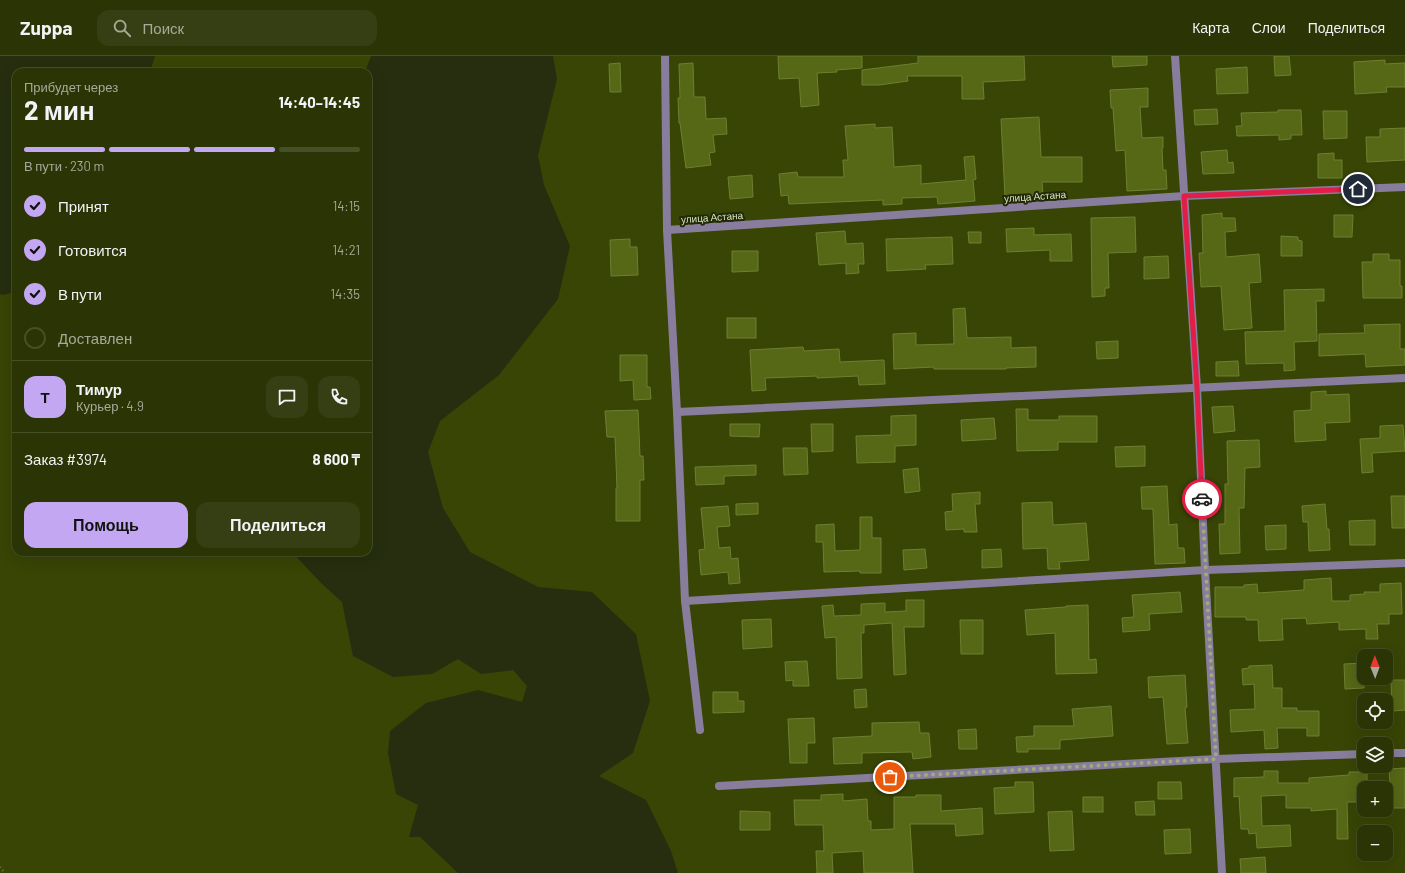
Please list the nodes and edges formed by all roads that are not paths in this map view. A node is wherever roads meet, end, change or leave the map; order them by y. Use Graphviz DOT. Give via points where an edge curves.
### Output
graph roads {
  1 [pos="665,56"];
  2 [pos="1175,56"];
  3 [pos="1405,187"];
  4 [pos="1184,196"];
  5 [pos="667,230"];
  6 [pos="1405,378"];
  7 [pos="1197,388"];
  8 [pos="677,412"];
  9 [pos="1405,563"];
  10 [pos="1205,570"];
  11 [pos="685,601"];
  12 [pos="700,730"];
  13 [pos="1393,753"];
  14 [pos="1405,753"];
  15 [pos="1357,754"];
  16 [pos="1216,759"];
  17 [pos="719,786"];
  18 [pos="1222,873"];
  1 -- 5 [label="street"];
  2 -- 4 [label="street"];
  3 -- 4 [label="street, улица Астана"];
  4 -- 5 [label="street, улица Астана"];
  4 -- 7 [label="street"];
  5 -- 8 [label="street"];
  6 -- 7 [label="street"];
  7 -- 8 [label="street"];
  7 -- 10 [label="street"];
  8 -- 11 [label="street"];
  9 -- 10 [label="street"];
  10 -- 11 [label="street"];
  10 -- 16 [label="street"];
  11 -- 12 [label="street"];
  13 -- 14 [label="street"];
  15 -- 16 [label="street"];
  16 -- 17 [label="street"];
  16 -- 18 [label="street"];
}
